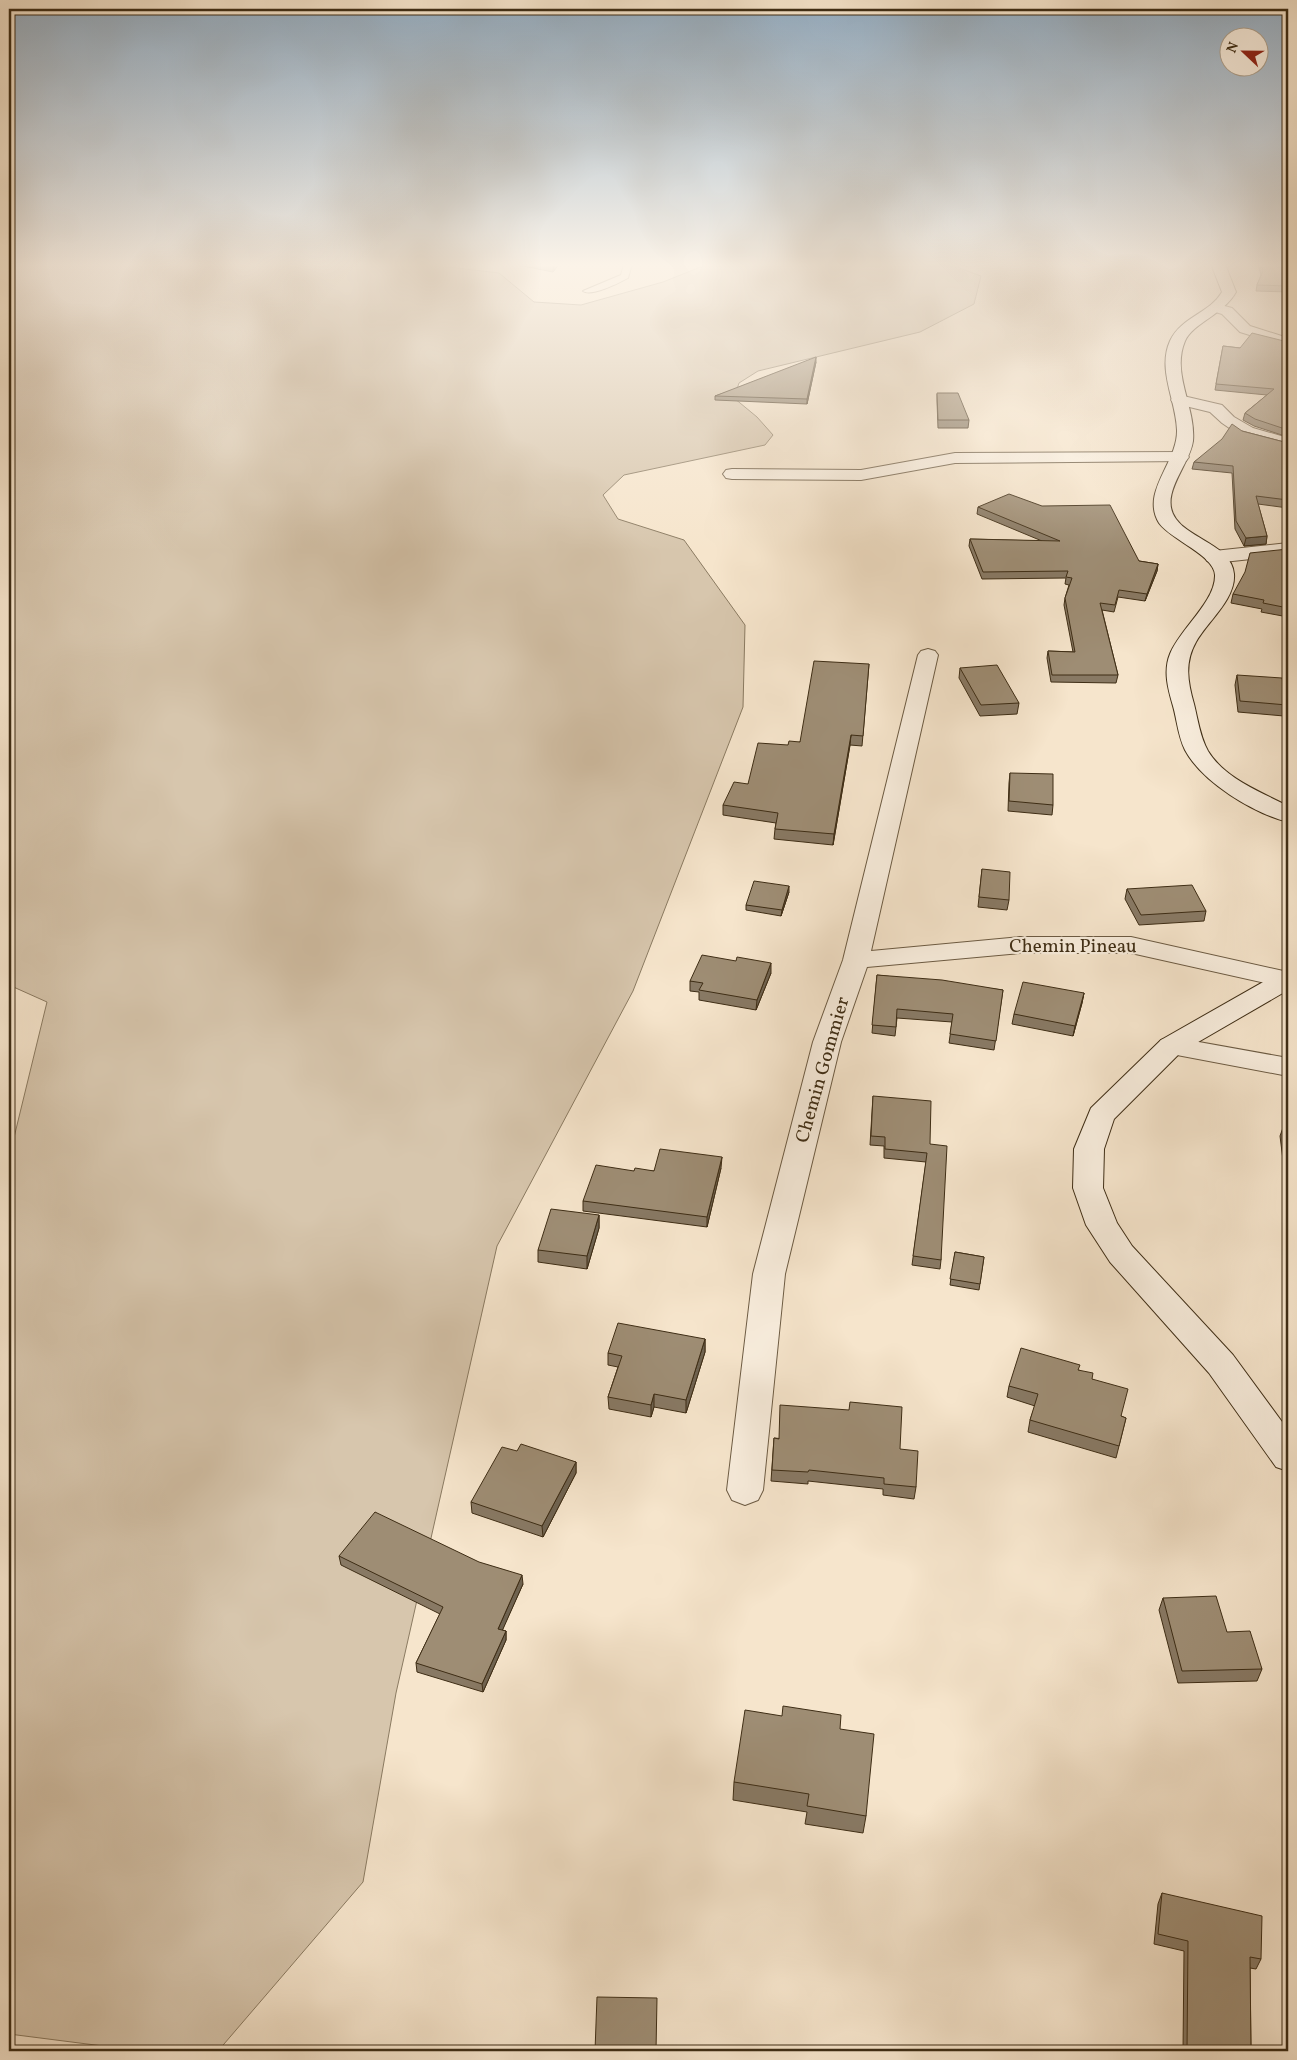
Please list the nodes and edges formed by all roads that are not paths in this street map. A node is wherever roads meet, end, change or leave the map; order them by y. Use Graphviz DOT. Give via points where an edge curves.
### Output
graph roads {
  1 [pos="1173,360"];
  2 [pos="1179,400"];
  3 [pos="1288,443"];
  4 [pos="1180,457"];
  5 [pos="732,474"];
  6 [pos="1288,549"];
  7 [pos="1214,557"];
  8 [pos="928,655"];
  9 [pos="1288,814"];
  10 [pos="856,960"];
  11 [pos="1287,980"];
  12 [pos="1172,1046"];
  13 [pos="1288,1067"];
  14 [pos="1288,1458"];
  15 [pos="745,1490"];
  1 -- 2 [label="street"];
  2 -- 3 [label="street" via="1216,408 1247,432"];
  2 -- 4 [label="street" via="1185,425"];
  4 -- 5 [label="street" via="955,458 861,475"];
  4 -- 7 [label="street" via="1164,491 1162,511 1170,527"];
  6 -- 7 [label="street"];
  7 -- 9 [label="street" via="1223,564 1226,576 1220,592 1181,652 1177,667 1177,680 1196,750 1207,767 1228,784"];
  8 -- 10 [label="street, Chemin Gommier"];
  10 -- 11 [label="street, Chemin Pineau" via="1020,945 1131,945"];
  10 -- 15 [label="street, Chemin Gommier" via="827,1042 769,1274"];
  11 -- 12 [label="street"];
  12 -- 13 [label="street"];
  12 -- 14 [label="street" via="1101,1115 1089,1149 1088,1188 1102,1225 1121,1254 1222,1364"];
}
